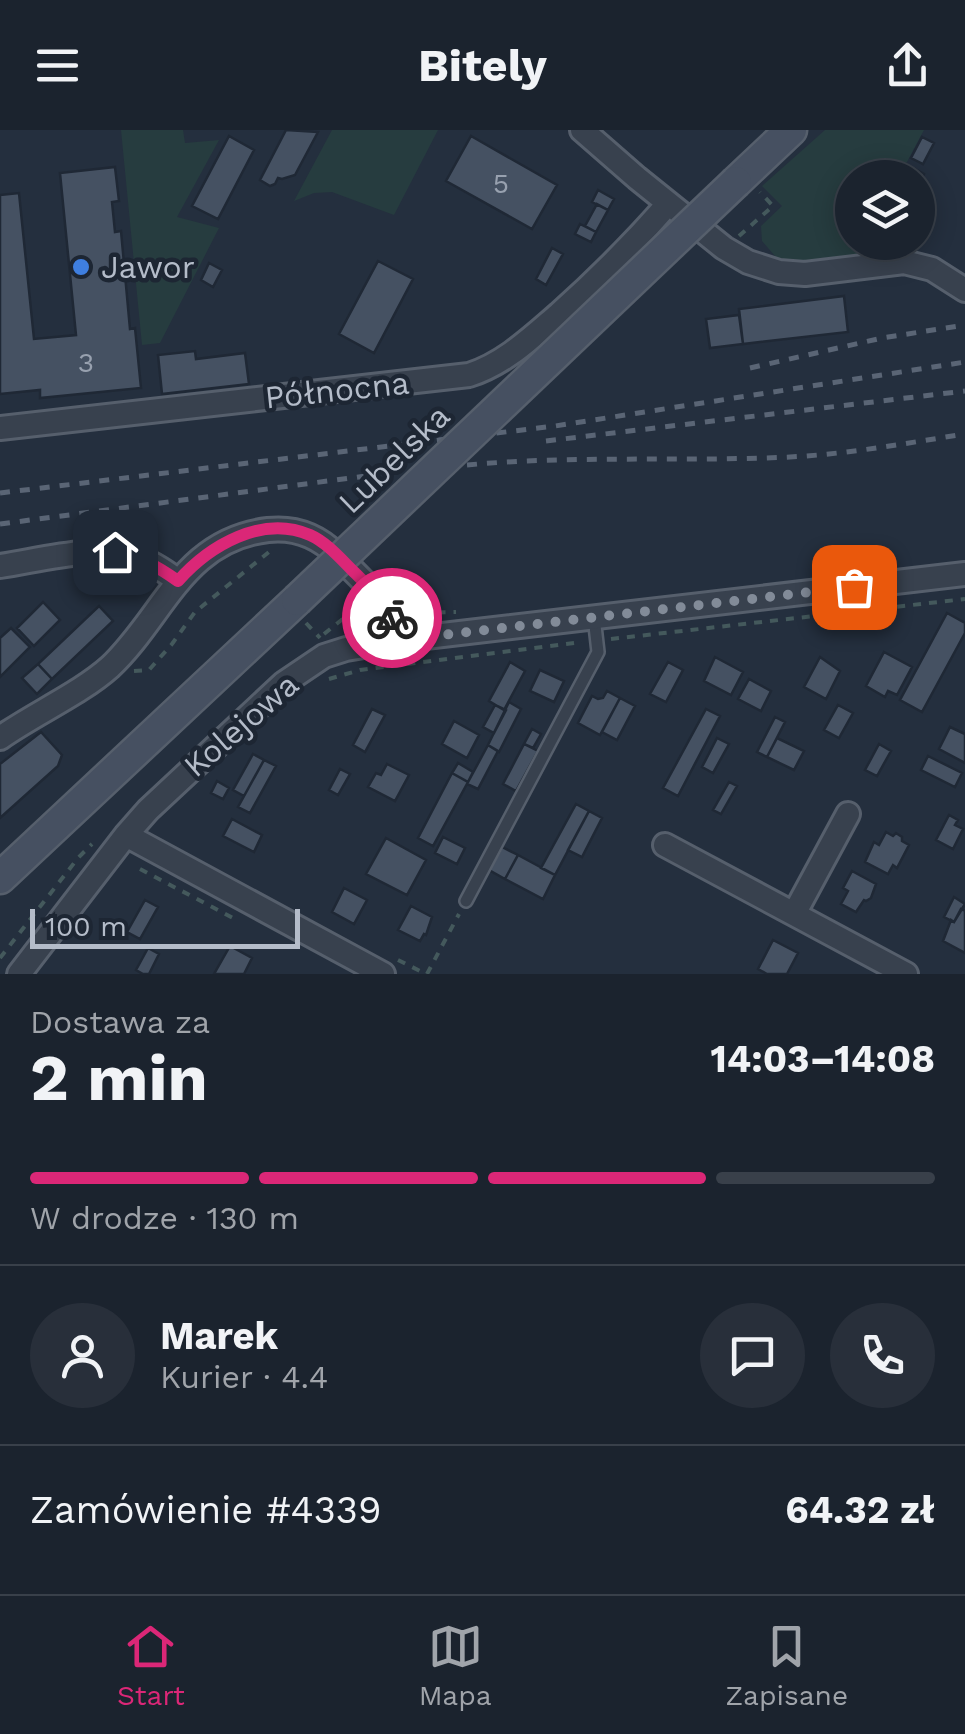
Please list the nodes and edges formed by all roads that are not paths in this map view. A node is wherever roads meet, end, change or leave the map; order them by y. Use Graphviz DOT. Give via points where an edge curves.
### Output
graph roads {
  1 [pos="582,130"];
  2 [pos="791,130"];
  3 [pos="668,204"];
  4 [pos="965,290"];
  5 [pos="0,428"];
  6 [pos="0,566"];
  7 [pos="965,574"];
  8 [pos="178,581"];
  9 [pos="596,629"];
  10 [pos="400,640"];
  11 [pos="0,738"];
  12 [pos="848,814"];
  13 [pos="126,835"];
  14 [pos="665,846"];
  15 [pos="0,878"];
  16 [pos="466,901"];
  17 [pos="794,914"];
  18 [pos="19,974"];
  19 [pos="383,974"];
  20 [pos="906,974"];
  1 -- 3 [label="street"];
  2 -- 15 [label="main road, Lubelska, bridge" via="744,184"];
  3 -- 4 [label="street" via="724,248 778,272 904,262 932,269"];
  3 -- 5 [label="street, Północna" via="556,316 480,372"];
  6 -- 8 [label="street" via="115,552 150,562"];
  7 -- 9 [label="street, Kolejowa"];
  8 -- 10 [label="street" via="215,548 250,533 289,529 331,549 385,605"];
  8 -- 11 [label="street" via="108,668"];
  9 -- 10 [label="street, Kolejowa"];
  9 -- 16 [label="lane" via="598,652"];
  10 -- 13 [label="street, Kolejowa" via="324,656 284,683"];
  12 -- 17 [label="street"];
  13 -- 18 [label="street, Kolejowa"];
  13 -- 19 [label="street" via="146,860"];
  14 -- 17 [label="street"];
  17 -- 20 [label="street"];
}
